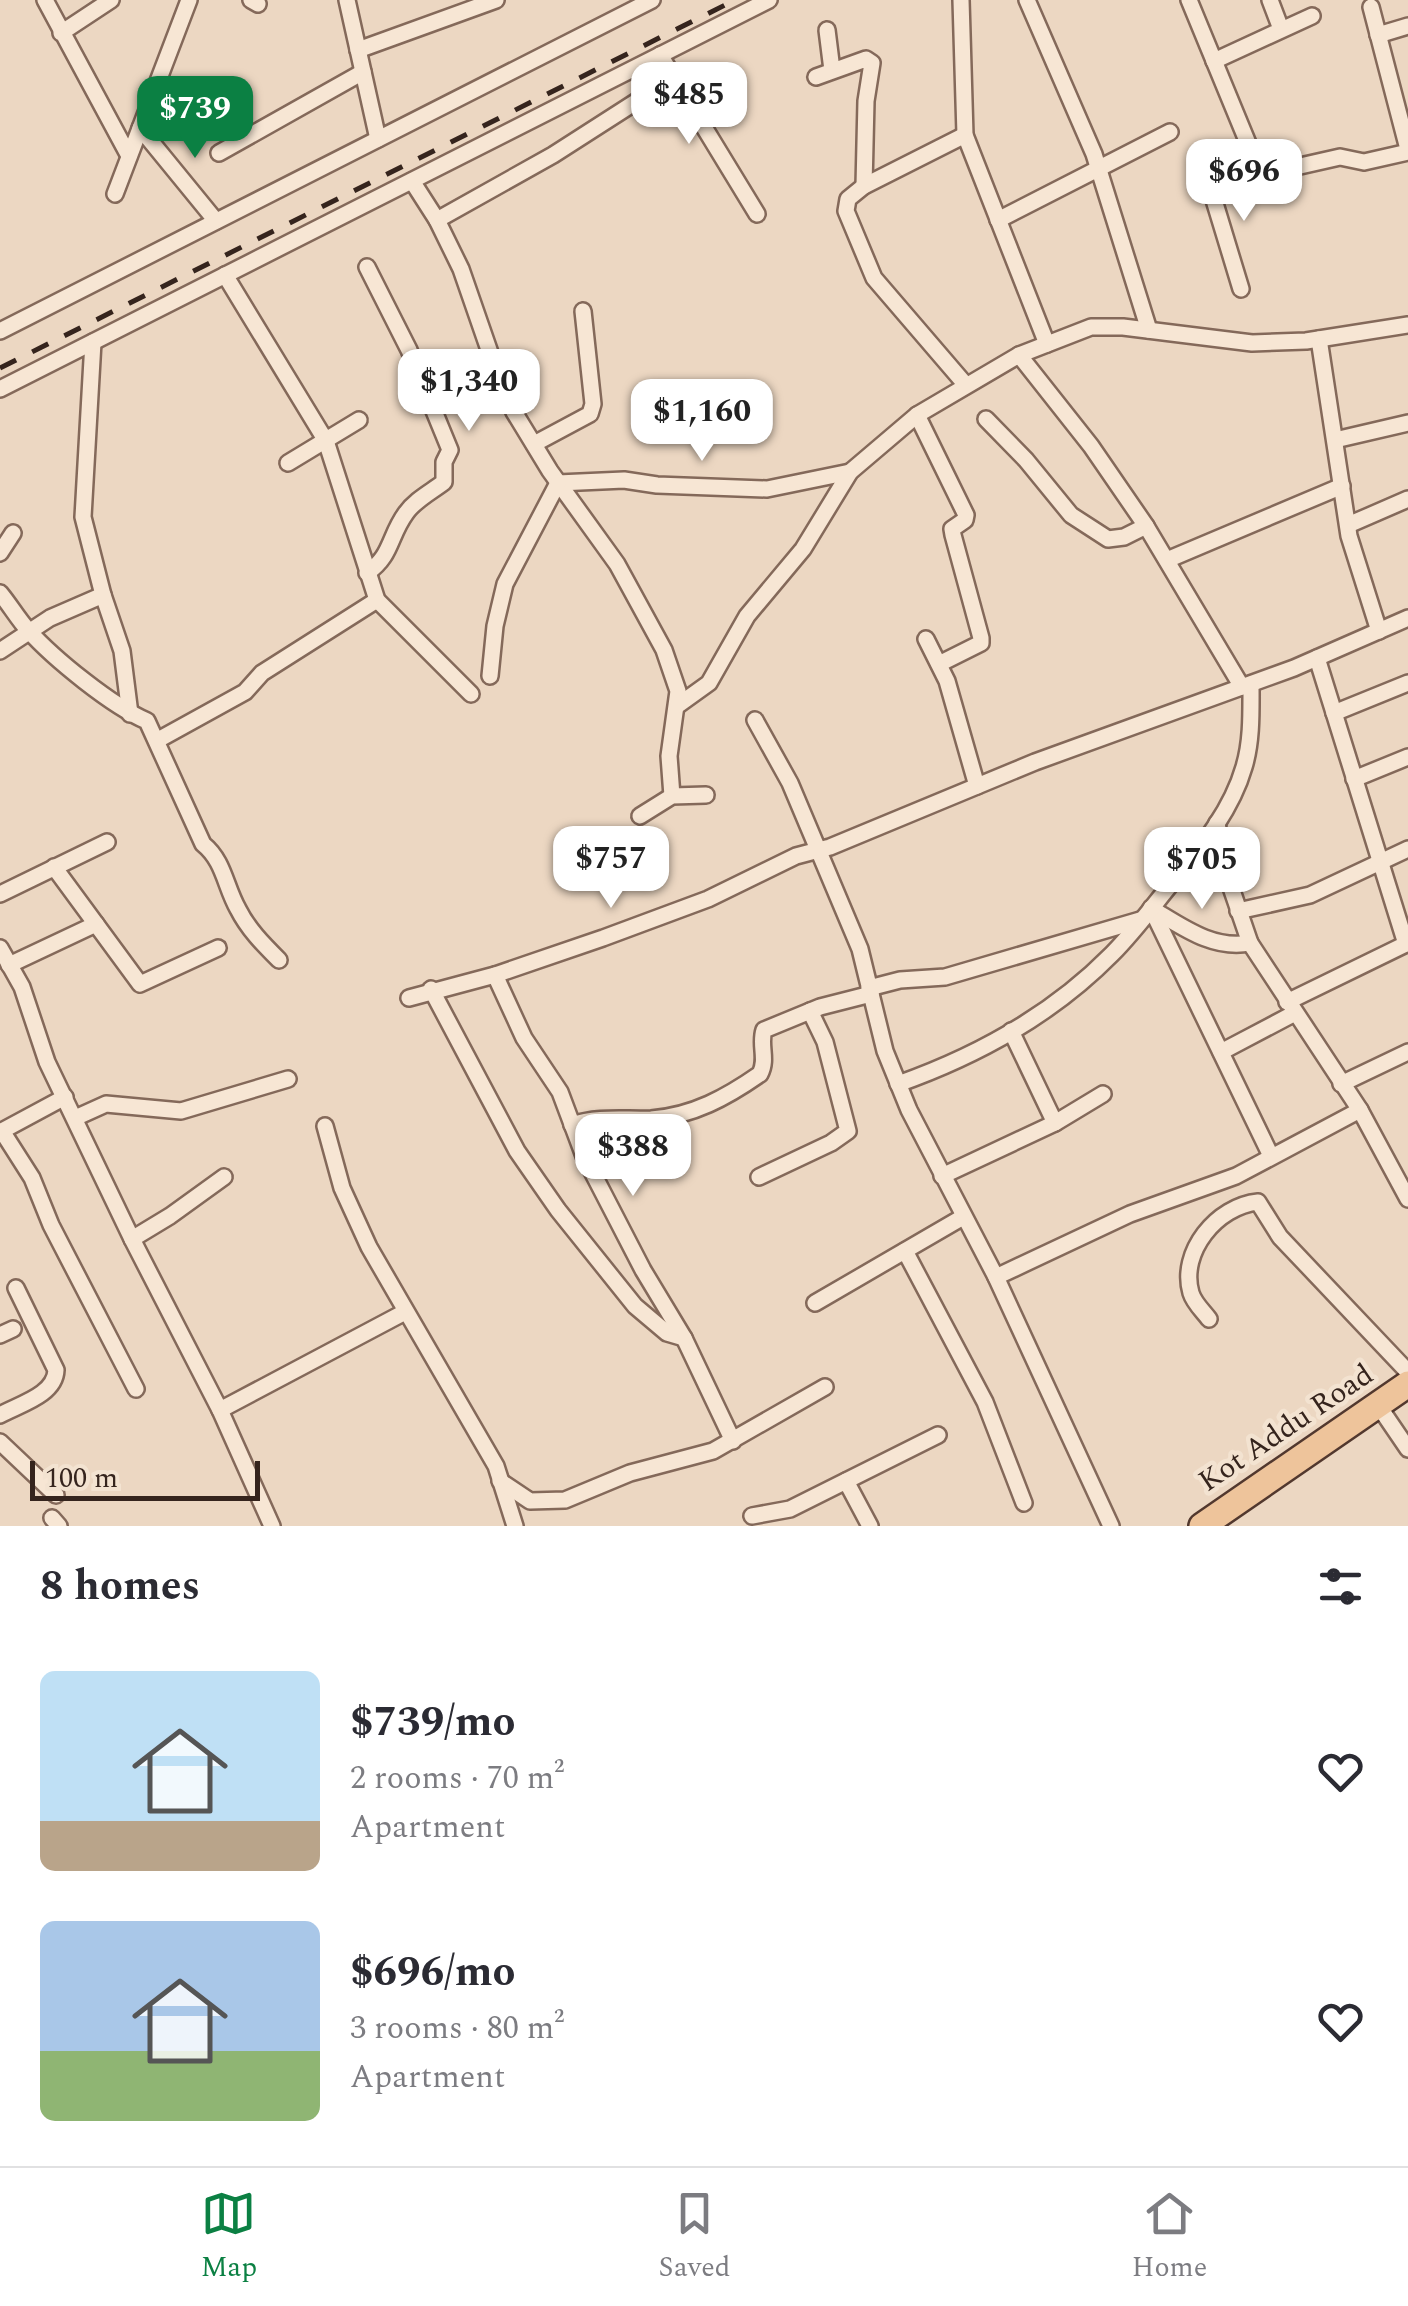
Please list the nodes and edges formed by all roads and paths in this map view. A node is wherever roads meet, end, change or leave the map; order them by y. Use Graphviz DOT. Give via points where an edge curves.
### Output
graph roads {
  1 [pos="45,0"];
  2 [pos="110,0"];
  3 [pos="190,0"];
  4 [pos="347,0"];
  5 [pos="496,0"];
  6 [pos="652,0"];
  7 [pos="770,0"];
  8 [pos="961,0"];
  9 [pos="1027,0"];
  10 [pos="1188,0"];
  11 [pos="1270,0"];
  12 [pos="1371,6"];
  13 [pos="1312,16"];
  14 [pos="1408,26"];
  15 [pos="1281,29"];
  16 [pos="828,30"];
  17 [pos="61,33"];
  18 [pos="1378,35"];
  19 [pos="358,50"];
  20 [pos="660,56"];
  21 [pos="1214,61"];
  22 [pos="832,70"];
  23 [pos="363,72"];
  24 [pos="816,77"];
  25 [pos="673,78"];
  26 [pos="140,128"];
  27 [pos="1170,132"];
  28 [pos="965,135"];
  29 [pos="378,139"];
  30 [pos="1250,148"];
  31 [pos="1408,151"];
  32 [pos="219,153"];
  33 [pos="130,156"];
  34 [pos="1098,166"];
  35 [pos="412,181"];
  36 [pos="864,186"];
  37 [pos="115,194"];
  38 [pos="757,214"];
  39 [pos="437,220"];
  40 [pos="998,220"];
  41 [pos="216,221"];
  42 [pos="367,267"];
  43 [pos="225,275"];
  44 [pos="1241,289"];
  45 [pos="583,311"];
  46 [pos="1408,325"];
  47 [pos="0,330"];
  48 [pos="1150,330"];
  49 [pos="1319,339"];
  50 [pos="93,342"];
  51 [pos="1046,344"];
  52 [pos="1020,354"];
  53 [pos="965,384"];
  54 [pos="0,389"];
  55 [pos="917,415"];
  56 [pos="359,420"];
  57 [pos="986,420"];
  58 [pos="1408,423"];
  59 [pos="1335,440"];
  60 [pos="326,441"];
  61 [pos="534,444"];
  62 [pos="288,464"];
  63 [pos="850,472"];
  64 [pos="558,483"];
  65 [pos="1342,486"];
  66 [pos="1408,499"];
  67 [pos="1348,525"];
  68 [pos="1146,526"];
  69 [pos="12,533"];
  70 [pos="0,553"];
  71 [pos="1167,560"];
  72 [pos="367,573"];
  73 [pos="0,593"];
  74 [pos="104,595"];
  75 [pos="378,600"];
  76 [pos="1408,618"];
  77 [pos="28,630"];
  78 [pos="1379,631"];
  79 [pos="926,639"];
  80 [pos="0,651"];
  81 [pos="1317,658"];
  82 [pos="939,664"];
  83 [pos="490,676"];
  84 [pos="1408,683"];
  85 [pos="1246,685"];
  86 [pos="471,694"];
  87 [pos="678,706"];
  88 [pos="1334,713"];
  89 [pos="130,714"];
  90 [pos="755,720"];
  91 [pos="158,740"];
  92 [pos="1408,757"];
  93 [pos="1354,779"];
  94 [pos="977,786"];
  95 [pos="706,795"];
  96 [pos="672,796"];
  97 [pos="640,816"];
  98 [pos="1217,824"];
  99 [pos="107,842"];
  100 [pos="1408,849"];
  101 [pos="820,851"];
  102 [pos="1381,860"];
  103 [pos="54,868"];
  104 [pos="0,894"];
  105 [pos="1238,912"];
  106 [pos="1148,913"];
  107 [pos="96,924"];
  108 [pos="1250,943"];
  109 [pos="1407,944"];
  110 [pos="0,948"];
  111 [pos="218,948"];
  112 [pos="280,960"];
  113 [pos="9,964"];
  114 [pos="495,974"];
  115 [pos="431,990"];
  116 [pos="870,991"];
  117 [pos="408,998"];
  118 [pos="1291,1008"];
  119 [pos="810,1010"];
  120 [pos="1011,1032"];
  121 [pos="1221,1052"];
  122 [pos="1408,1052"];
  123 [pos="288,1079"];
  124 [pos="898,1084"];
  125 [pos="1341,1084"];
  126 [pos="1103,1094"];
  127 [pos="65,1097"];
  128 [pos="1360,1110"];
  129 [pos="75,1118"];
  130 [pos="1055,1123"];
  131 [pos="572,1125"];
  132 [pos="325,1126"];
  133 [pos="1,1131"];
  134 [pos="1271,1156"];
  135 [pos="224,1176"];
  136 [pos="942,1176"];
  137 [pos="759,1177"];
  138 [pos="1408,1198"];
  139 [pos="962,1217"];
  140 [pos="132,1238"];
  141 [pos="904,1251"];
  142 [pos="996,1277"];
  143 [pos="16,1288"];
  144 [pos="815,1304"];
  145 [pos="404,1312"];
  146 [pos="1209,1319"];
  147 [pos="684,1338"];
  148 [pos="1408,1372"];
  149 [pos="1408,1384"];
  150 [pos="826,1387"];
  151 [pos="136,1389"];
  152 [pos="1378,1405"];
  153 [pos="220,1410"];
  154 [pos="0,1415"];
  155 [pos="938,1436"];
  156 [pos="733,1441"];
  157 [pos="0,1442"];
  158 [pos="1408,1449"];
  159 [pos="500,1481"];
  160 [pos="846,1481"];
  161 [pos="56,1495"];
  162 [pos="1024,1503"];
  163 [pos="752,1516"];
  164 [pos="272,1526"];
  165 [pos="515,1526"];
  166 [pos="870,1526"];
  167 [pos="1111,1526"];
  168 [pos="1202,1526"];
  1 -- 17 [label="street"];
  2 -- 17 [label="street"];
  3 -- 26 [label="street"];
  4 -- 19 [label="street"];
  5 -- 19 [label="street"];
  6 -- 29 [label="street"];
  7 -- 20 [label="street"];
  8 -- 28 [label="street"];
  9 -- 34 [label="street"];
  10 -- 21 [label="street"];
  11 -- 15 [label="street"];
  12 -- 18 [label="street"];
  13 -- 15 [label="street"];
  14 -- 18 [label="street"];
  15 -- 21 [label="street"];
  16 -- 22 [label="street"];
  17 -- 33 [label="street"];
  18 -- 31 [label="street"];
  19 -- 23 [label="street"];
  20 -- 25 [label="street"];
  20 -- 35 [label="street"];
  21 -- 30 [label="street"];
  22 -- 24 [label="street"];
  22 -- 36 [label="street" via="872,63"];
  23 -- 29 [label="street"];
  23 -- 32 [label="street"];
  25 -- 38 [label="street"];
  25 -- 39 [label="street"];
  26 -- 33 [label="street"];
  26 -- 41 [label="street"];
  27 -- 34 [label="street"];
  28 -- 36 [label="street"];
  28 -- 40 [label="street"];
  29 -- 41 [label="street"];
  30 -- 31 [label="street" via="1250,163 1265,174"];
  30 -- 44 [label="street" via="1204,167"];
  33 -- 37 [label="street"];
  34 -- 40 [label="street"];
  34 -- 48 [label="street"];
  35 -- 39 [label="street"];
  35 -- 43 [label="street"];
  36 -- 53 [label="street" via="848,199 846,211 874,278"];
  39 -- 61 [label="street" via="496,370"];
  40 -- 51 [label="street"];
  41 -- 47 [label="street"];
  42 -- 72 [label="street" via="450,450 444,482 409,508 385,559"];
  43 -- 50 [label="street"];
  43 -- 60 [label="street"];
  45 -- 61 [label="street" via="590,414"];
  46 -- 49 [label="street"];
  48 -- 49 [label="street" via="1252,343"];
  48 -- 51 [label="street" via="1091,327"];
  49 -- 59 [label="street"];
  50 -- 54 [label="street"];
  50 -- 74 [label="street" via="83,516"];
  51 -- 52 [label="street"];
  52 -- 53 [label="street"];
  52 -- 68 [label="street"];
  53 -- 55 [label="street"];
  55 -- 63 [label="street"];
  55 -- 82 [label="street" via="966,515 952,535 982,644"];
  56 -- 60 [label="street"];
  57 -- 68 [label="street" via="1070,515 1114,540"];
  58 -- 59 [label="street"];
  59 -- 65 [label="street"];
  60 -- 62 [label="street"];
  60 -- 72 [label="street"];
  61 -- 64 [label="street"];
  63 -- 64 [label="street" via="767,489"];
  63 -- 87 [label="street" via="803,549 747,616 709,683"];
  64 -- 83 [label="street" via="504,584"];
  64 -- 87 [label="street" via="617,564 664,650"];
  65 -- 67 [label="street"];
  65 -- 71 [label="street"];
  66 -- 67 [label="street"];
  67 -- 78 [label="street"];
  68 -- 71 [label="street"];
  69 -- 70 [label="street"];
  71 -- 85 [label="street"];
  72 -- 75 [label="street"];
  73 -- 77 [label="street"];
  74 -- 77 [label="street"];
  74 -- 89 [label="street" via="122,651"];
  75 -- 86 [label="street"];
  75 -- 91 [label="street" via="262,672 245,692"];
  76 -- 78 [label="street"];
  77 -- 80 [label="street"];
  77 -- 89 [label="street"];
  78 -- 81 [label="street"];
  79 -- 82 [label="street"];
  81 -- 85 [label="street"];
  81 -- 88 [label="street"];
  82 -- 94 [label="street"];
  84 -- 88 [label="street"];
  85 -- 94 [label="street"];
  85 -- 98 [label="street" via="1251,724 1244,767"];
  87 -- 96 [label="street" via="669,756"];
  88 -- 93 [label="street"];
  89 -- 91 [label="street" via="147,721"];
  90 -- 101 [label="street"];
  91 -- 112 [label="street" via="236,905"];
  92 -- 93 [label="street"];
  93 -- 102 [label="street"];
  94 -- 101 [label="street"];
  95 -- 96 [label="street"];
  96 -- 97 [label="street"];
  98 -- 105 [label="street"];
  98 -- 106 [label="street"];
  99 -- 103 [label="street"];
  100 -- 102 [label="street"];
  101 -- 114 [label="street" via="708,899"];
  101 -- 116 [label="street" via="860,948"];
  102 -- 105 [label="street" via="1310,895"];
  102 -- 109 [label="street"];
  103 -- 104 [label="street"];
  103 -- 107 [label="street"];
  105 -- 108 [label="street"];
  106 -- 108 [label="street" via="1217,944"];
  106 -- 116 [label="street" via="945,978 900,980"];
  106 -- 120 [label="street" via="1091,973"];
  106 -- 121 [label="street"];
  107 -- 111 [label="street" via="140,984"];
  107 -- 113 [label="street"];
  108 -- 118 [label="street"];
  109 -- 118 [label="street"];
  110 -- 113 [label="street"];
  113 -- 127 [label="street"];
  114 -- 115 [label="street"];
  114 -- 131 [label="street"];
  115 -- 117 [label="street"];
  115 -- 147 [label="street" via="517,1151 558,1210 635,1306 667,1333"];
  116 -- 119 [label="street"];
  116 -- 124 [label="street"];
  118 -- 121 [label="street"];
  118 -- 125 [label="street"];
  119 -- 131 [label="street" via="764,1030 760,1074 715,1103 670,1117"];
  119 -- 137 [label="street" via="848,1131"];
  120 -- 124 [label="street" via="952,1065"];
  120 -- 130 [label="street"];
  121 -- 134 [label="street"];
  122 -- 125 [label="street"];
  123 -- 129 [label="street" via="181,1110 106,1104"];
  124 -- 136 [label="street"];
  125 -- 128 [label="street"];
  126 -- 130 [label="street"];
  127 -- 129 [label="street"];
  127 -- 133 [label="street"];
  128 -- 134 [label="street"];
  128 -- 138 [label="street"];
  129 -- 140 [label="street"];
  130 -- 136 [label="street"];
  131 -- 147 [label="street"];
  132 -- 145 [label="street" via="342,1188"];
  133 -- 151 [label="street" via="32,1178"];
  134 -- 142 [label="street"];
  135 -- 140 [label="street"];
  136 -- 139 [label="street"];
  139 -- 141 [label="street"];
  139 -- 142 [label="street"];
  140 -- 153 [label="street"];
  141 -- 144 [label="street"];
  141 -- 162 [label="street" via="985,1402"];
  142 -- 167 [label="street"];
  143 -- 154 [label="street" via="56,1370 55,1381"];
  145 -- 153 [label="street"];
  145 -- 159 [label="street"];
  146 -- 148 [label="street" via="1192,1296 1195,1248 1227,1214 1258,1202 1280,1238"];
  147 -- 156 [label="street"];
  149 -- 152 [label="main road, Kot Addu Road"];
  150 -- 156 [label="street"];
  152 -- 158 [label="street"];
  152 -- 168 [label="main road, Kot Addu Road"];
  153 -- 164 [label="street"];
  155 -- 160 [label="street"];
  156 -- 159 [label="street" via="565,1500 530,1501"];
  157 -- 161 [label="street"];
  159 -- 165 [label="street"];
  160 -- 163 [label="street" via="790,1508"];
  160 -- 166 [label="street"];
}
